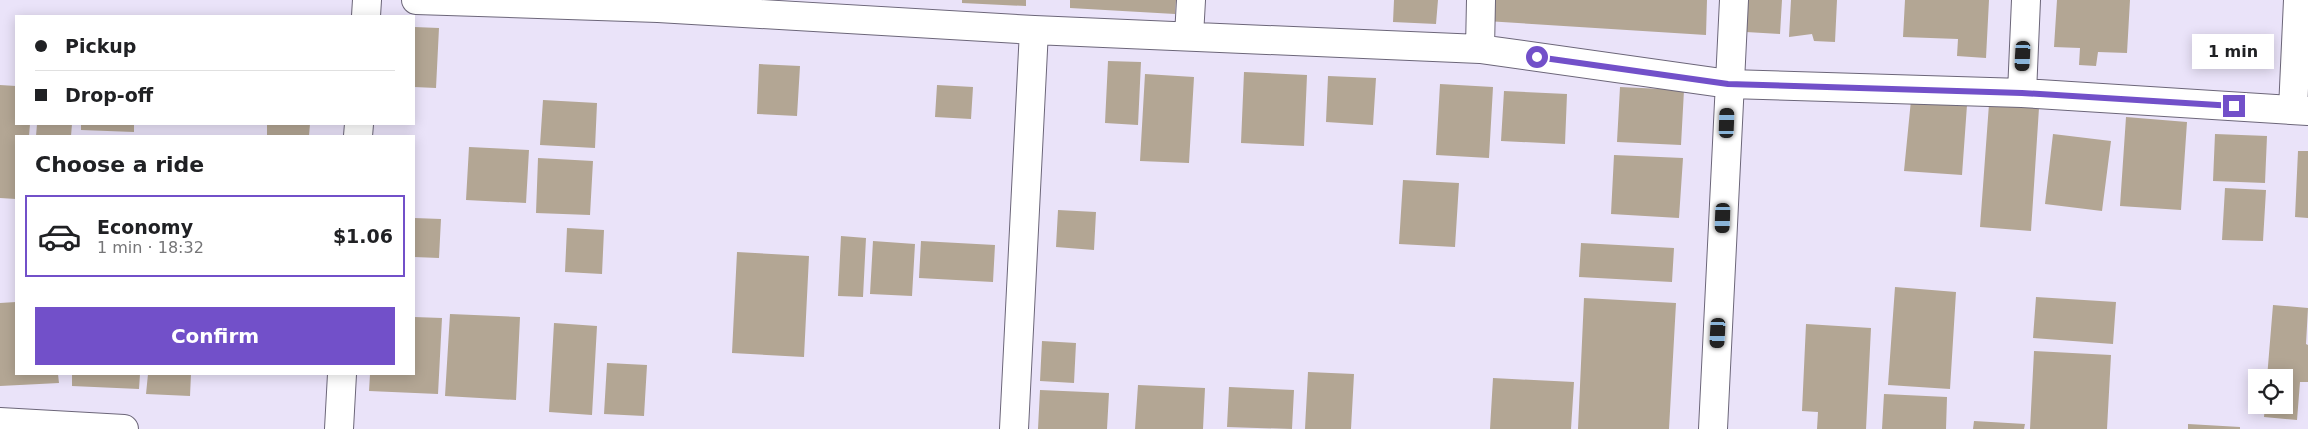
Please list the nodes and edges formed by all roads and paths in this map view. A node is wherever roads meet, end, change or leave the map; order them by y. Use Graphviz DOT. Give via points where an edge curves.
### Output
graph roads {
  1 [pos="367,0"];
  2 [pos="416,0"];
  3 [pos="1191,0"];
  4 [pos="1481,0"];
  5 [pos="1734,0"];
  6 [pos="2026,0"];
  7 [pos="2298,0"];
  8 [pos="658,4"];
  9 [pos="925,12"];
  10 [pos="366,15"];
  11 [pos="1034,30"];
  12 [pos="1189,36"];
  13 [pos="1480,49"];
  14 [pos="1728,84"];
  15 [pos="2022,93"];
  16 [pos="2300,111"];
  17 [pos="342,375"];
  18 [pos="0,422"];
  19 [pos="124,429"];
  20 [pos="338,429"];
  21 [pos="1014,429"];
  22 [pos="1714,429"];
  1 -- 10 [label="street"];
  2 -- 8 [label="street"];
  3 -- 12 [label="street"];
  4 -- 13 [label="street"];
  5 -- 14 [label="street"];
  6 -- 15 [label="street"];
  7 -- 16 [label="street"];
  8 -- 9 [label="street"];
  9 -- 11 [label="street"];
  11 -- 12 [label="street"];
  11 -- 21 [label="street"];
  12 -- 13 [label="street"];
  13 -- 14 [label="street"];
  14 -- 15 [label="street"];
  14 -- 22 [label="street"];
  15 -- 16 [label="street"];
  17 -- 20 [label="street"];
  18 -- 19 [label="street"];
}
